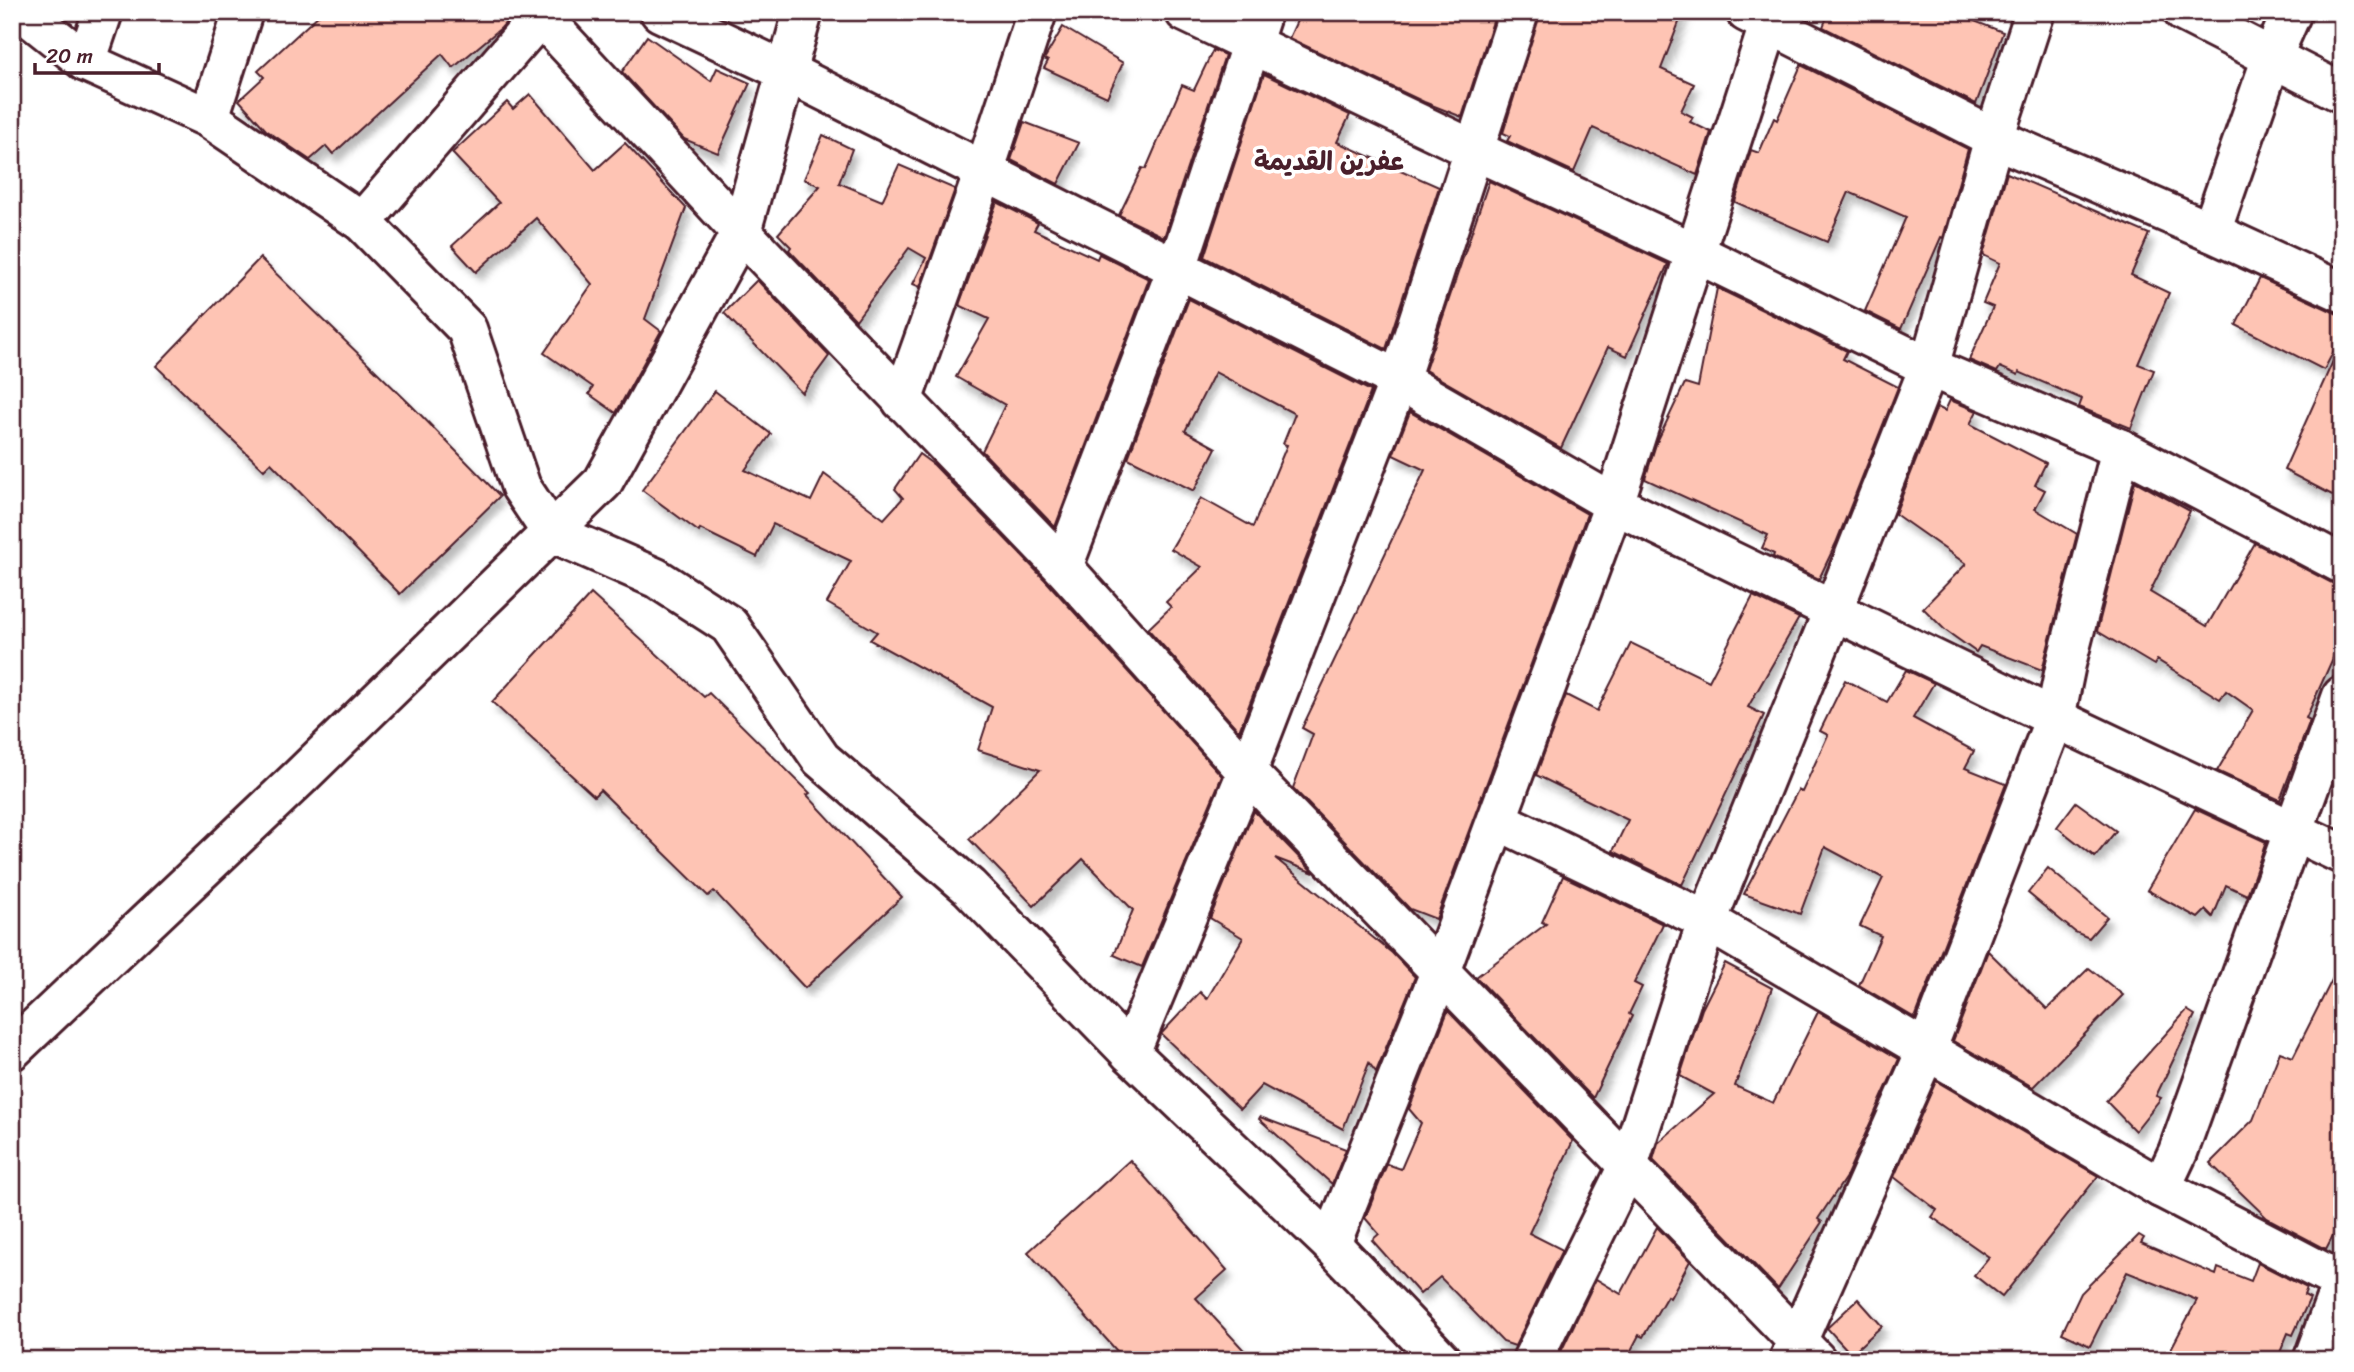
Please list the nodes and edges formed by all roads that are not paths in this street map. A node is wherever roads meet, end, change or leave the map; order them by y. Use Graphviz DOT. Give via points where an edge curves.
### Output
graph roads {
  1 [pos="23,12"];
  2 [pos="103,12"];
  3 [pos="243,12"];
  4 [pos="660,12"];
  5 [pos="803,12"];
  6 [pos="1037,12"];
  7 [pos="1185,12"];
  8 [pos="1519,12"];
  9 [pos="2035,12"];
  10 [pos="2183,12"];
  11 [pos="2292,12"];
  12 [pos="541,14"];
  13 [pos="1763,16"];
  14 [pos="1257,29"];
  15 [pos="2272,57"];
  16 [pos="86,62"];
  17 [pos="785,71"];
  18 [pos="2342,93"];
  19 [pos="209,118"];
  20 [pos="1994,138"];
  21 [pos="1474,150"];
  22 [pos="985,172"];
  23 [pos="362,222"];
  24 [pos="741,232"];
  25 [pos="2211,232"];
  26 [pos="1696,253"];
  27 [pos="1177,268"];
  28 [pos="2342,292"];
  29 [pos="1929,367"];
  30 [pos="1399,380"];
  31 [pos="902,401"];
  32 [pos="2121,449"];
  33 [pos="1614,504"];
  34 [pos="551,531"];
  35 [pos="2342,564"];
  36 [pos="1063,567"];
  37 [pos="1833,611"];
  38 [pos="2342,696"];
  39 [pos="2055,719"];
  40 [pos="1247,772"];
  41 [pos="1497,820"];
  42 [pos="2292,830"];
  43 [pos="2342,854"];
  44 [pos="1707,921"];
  45 [pos="1440,972"];
  46 [pos="12,1050"];
  47 [pos="1926,1051"];
  48 [pos="1130,1052"];
  49 [pos="1628,1166"];
  50 [pos="2161,1188"];
  51 [pos="1331,1244"];
  52 [pos="1801,1354"];
  53 [pos="1441,1360"];
  54 [pos="1532,1360"];
  55 [pos="2312,1360"];
  1 -- 16 [label="street"];
  2 -- 16 [label="street"];
  3 -- 19 [label="street"];
  4 -- 17 [label="street"];
  5 -- 17 [label="street"];
  6 -- 22 [label="street"];
  7 -- 14 [label="street"];
  8 -- 21 [label="street"];
  9 -- 20 [label="street"];
  10 -- 15 [label="street"];
  11 -- 15 [label="street"];
  12 -- 23 [label="street"];
  12 -- 24 [label="street"];
  13 -- 20 [label="street"];
  13 -- 26 [label="street"];
  14 -- 21 [label="street"];
  14 -- 27 [label="street"];
  15 -- 18 [label="street"];
  15 -- 25 [label="street"];
  16 -- 19 [label="street"];
  17 -- 22 [label="street"];
  17 -- 24 [label="street"];
  19 -- 23 [label="street"];
  20 -- 25 [label="street"];
  20 -- 29 [label="street"];
  21 -- 26 [label="street"];
  21 -- 30 [label="street"];
  22 -- 27 [label="street"];
  22 -- 31 [label="street"];
  23 -- 34 [label="street" via="467,329 521,486"];
  24 -- 31 [label="street"];
  24 -- 34 [label="street" via="603,482"];
  25 -- 28 [label="street"];
  26 -- 29 [label="street"];
  26 -- 33 [label="street"];
  27 -- 30 [label="street"];
  27 -- 36 [label="street"];
  29 -- 32 [label="street"];
  29 -- 37 [label="street"];
  30 -- 33 [label="street"];
  30 -- 40 [label="street"];
  31 -- 36 [label="street"];
  32 -- 35 [label="street"];
  32 -- 39 [label="street"];
  33 -- 37 [label="street"];
  33 -- 41 [label="street"];
  34 -- 46 [label="street"];
  34 -- 48 [label="street" via="656,578 729,625 821,759 968,887"];
  36 -- 40 [label="street"];
  37 -- 39 [label="street"];
  37 -- 44 [label="street"];
  38 -- 42 [label="street"];
  39 -- 42 [label="street"];
  39 -- 47 [label="street"];
  40 -- 45 [label="street"];
  40 -- 48 [label="street"];
  41 -- 44 [label="street"];
  41 -- 45 [label="street"];
  42 -- 43 [label="street"];
  42 -- 50 [label="street"];
  44 -- 47 [label="street"];
  44 -- 49 [label="street"];
  45 -- 49 [label="street"];
  45 -- 51 [label="street"];
  47 -- 50 [label="street"];
  47 -- 52 [label="street"];
  48 -- 51 [label="street"];
  49 -- 52 [label="street"];
  49 -- 54 [label="street"];
  50 -- 55 [label="street" via="2342,1282"];
  51 -- 53 [label="street"];
}
